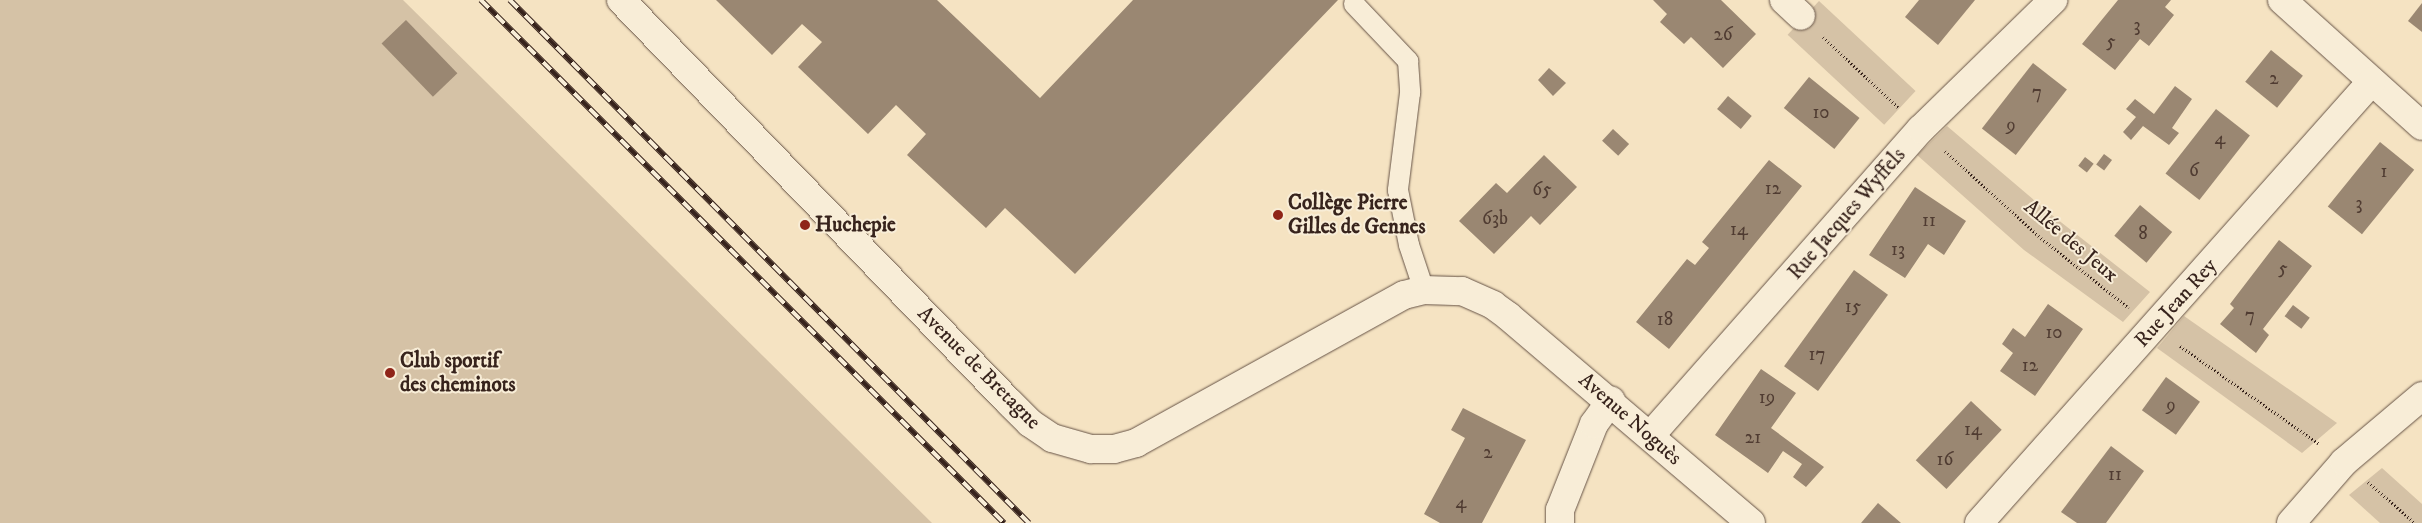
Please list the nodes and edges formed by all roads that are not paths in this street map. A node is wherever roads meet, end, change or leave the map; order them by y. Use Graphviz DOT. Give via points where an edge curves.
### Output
graph roads {
  1 [pos="621,0"];
  2 [pos="2053,0"];
  3 [pos="2282,0"];
  4 [pos="1354,4"];
  5 [pos="2372,81"];
  6 [pos="2421,123"];
  7 [pos="1424,290"];
  8 [pos="1508,316"];
  9 [pos="2422,396"];
  10 [pos="1610,401"];
  11 [pos="1650,436"];
  12 [pos="1560,523"];
  13 [pos="1751,523"];
  14 [pos="1980,523"];
  15 [pos="2291,523"];
  1 -- 7 [label="street, Avenue de Bretagne" via="1009,402 1030,423 1052,438 1091,448 1114,449 1136,443 1381,306"];
  2 -- 11 [label="street, Rue Jacques Wyffels" via="1921,129"];
  3 -- 5 [label="street"];
  4 -- 7 [label="lane" via="1408,61 1410,93 1398,190 1409,245"];
  5 -- 6 [label="street"];
  5 -- 14 [label="street, Rue Jean Rey"];
  7 -- 8 [label="street, Avenue de Bretagne" via="1462,291 1493,305"];
  8 -- 10 [label="street, Avenue Noguès"];
  9 -- 15 [label="street" via="2344,462"];
  10 -- 11 [label="street, Avenue Noguès"];
  10 -- 12 [label="street" via="1594,424 1560,510"];
  11 -- 13 [label="street, Avenue Noguès"];
}
